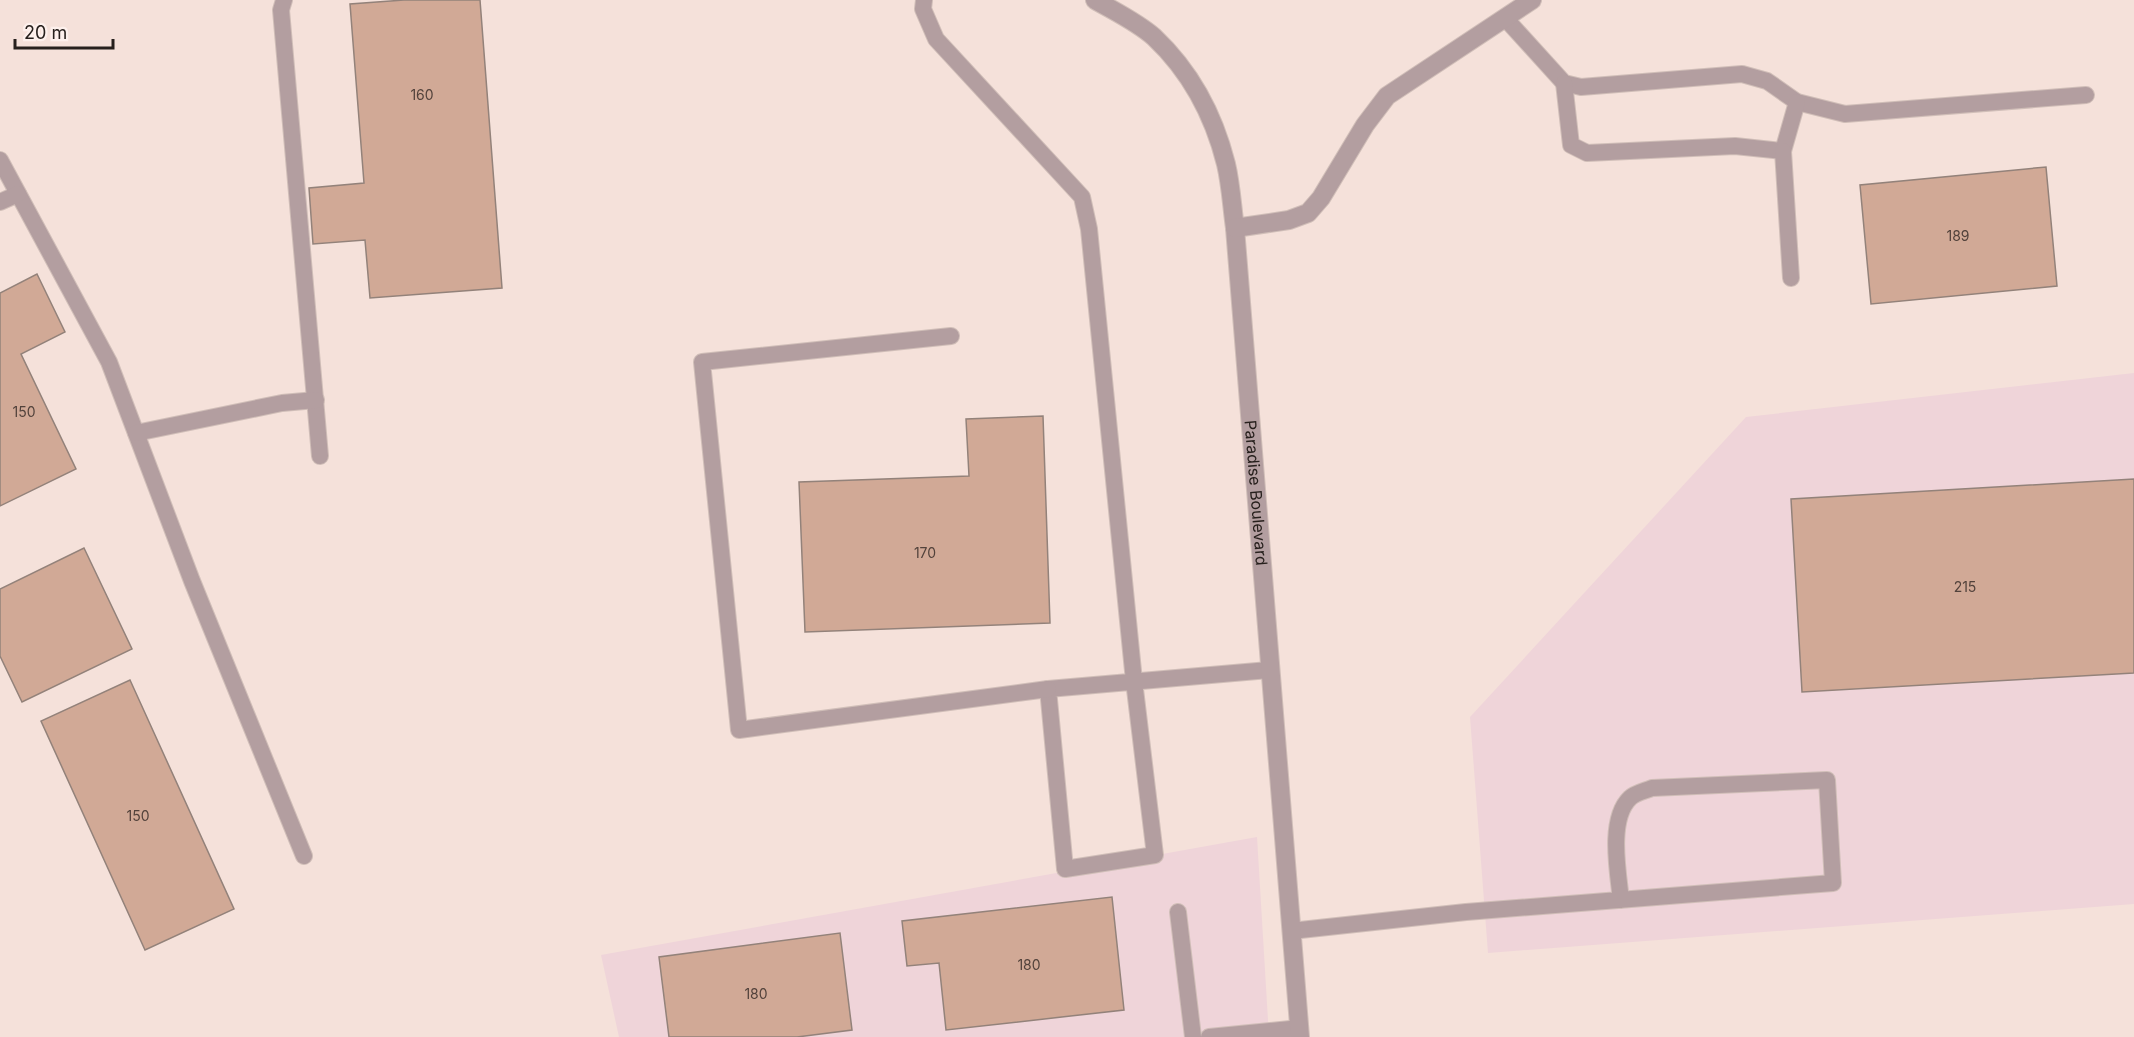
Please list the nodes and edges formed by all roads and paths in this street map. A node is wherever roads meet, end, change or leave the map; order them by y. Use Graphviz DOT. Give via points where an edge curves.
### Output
graph roads {
  1 [pos="284,0"];
  2 [pos="924,0"];
  3 [pos="1095,0"];
  4 [pos="1532,0"];
  5 [pos="1505,18"];
  6 [pos="1564,83"];
  7 [pos="2086,95"];
  8 [pos="1797,102"];
  9 [pos="1783,151"];
  10 [pos="0,160"];
  11 [pos="18,194"];
  12 [pos="0,202"];
  13 [pos="1235,228"];
  14 [pos="1791,278"];
  15 [pos="951,336"];
  16 [pos="316,400"];
  17 [pos="136,433"];
  18 [pos="320,456"];
  19 [pos="1269,670"];
  20 [pos="1134,681"];
  21 [pos="1048,689"];
  22 [pos="304,856"];
  23 [pos="1621,900"];
  24 [pos="1178,912"];
  25 [pos="1291,931"];
  26 [pos="1300,1033"];
  27 [pos="1193,1037"];
  28 [pos="1209,1037"];
  1 -- 16 [label="lane" via="281,10"];
  2 -- 20 [label="lane" via="923,9 936,39 1082,197 1089,229"];
  3 -- 13 [label="street, Paradise Boulevard" via="1153,36 1188,76 1210,116 1226,165"];
  4 -- 5 [label="street"];
  5 -- 6 [label="lane"];
  5 -- 13 [label="street" via="1387,96 1365,124 1322,198 1308,213 1289,220"];
  6 -- 8 [label="lane" via="1581,87 1742,74 1767,81"];
  6 -- 9 [label="lane" via="1571,145 1587,153 1735,146"];
  7 -- 8 [label="lane" via="1845,114"];
  8 -- 9 [label="lane"];
  9 -- 14 [label="lane"];
  10 -- 11 [label="lane"];
  11 -- 12 [label="lane"];
  11 -- 17 [label="lane" via="109,362"];
  13 -- 19 [label="street, Paradise Boulevard"];
  15 -- 21 [label="lane" via="702,362 739,730"];
  16 -- 17 [label="lane" via="282,403"];
  16 -- 18 [label="lane"];
  17 -- 22 [label="lane"];
  19 -- 20 [label="lane"];
  19 -- 25 [label="street, Paradise Boulevard"];
  20 -- 21 [label="lane"];
  20 -- 21 [label="lane" via="1155,855 1065,869"];
  23 -- 23 [label="lane" via="1833,883 1827,780 1652,788 1631,797 1620,813 1616,854"];
  23 -- 25 [label="lane"];
  24 -- 27 [label="lane"];
  25 -- 26 [label="street, Paradise Boulevard"];
  26 -- 28 [label="lane"];
}
